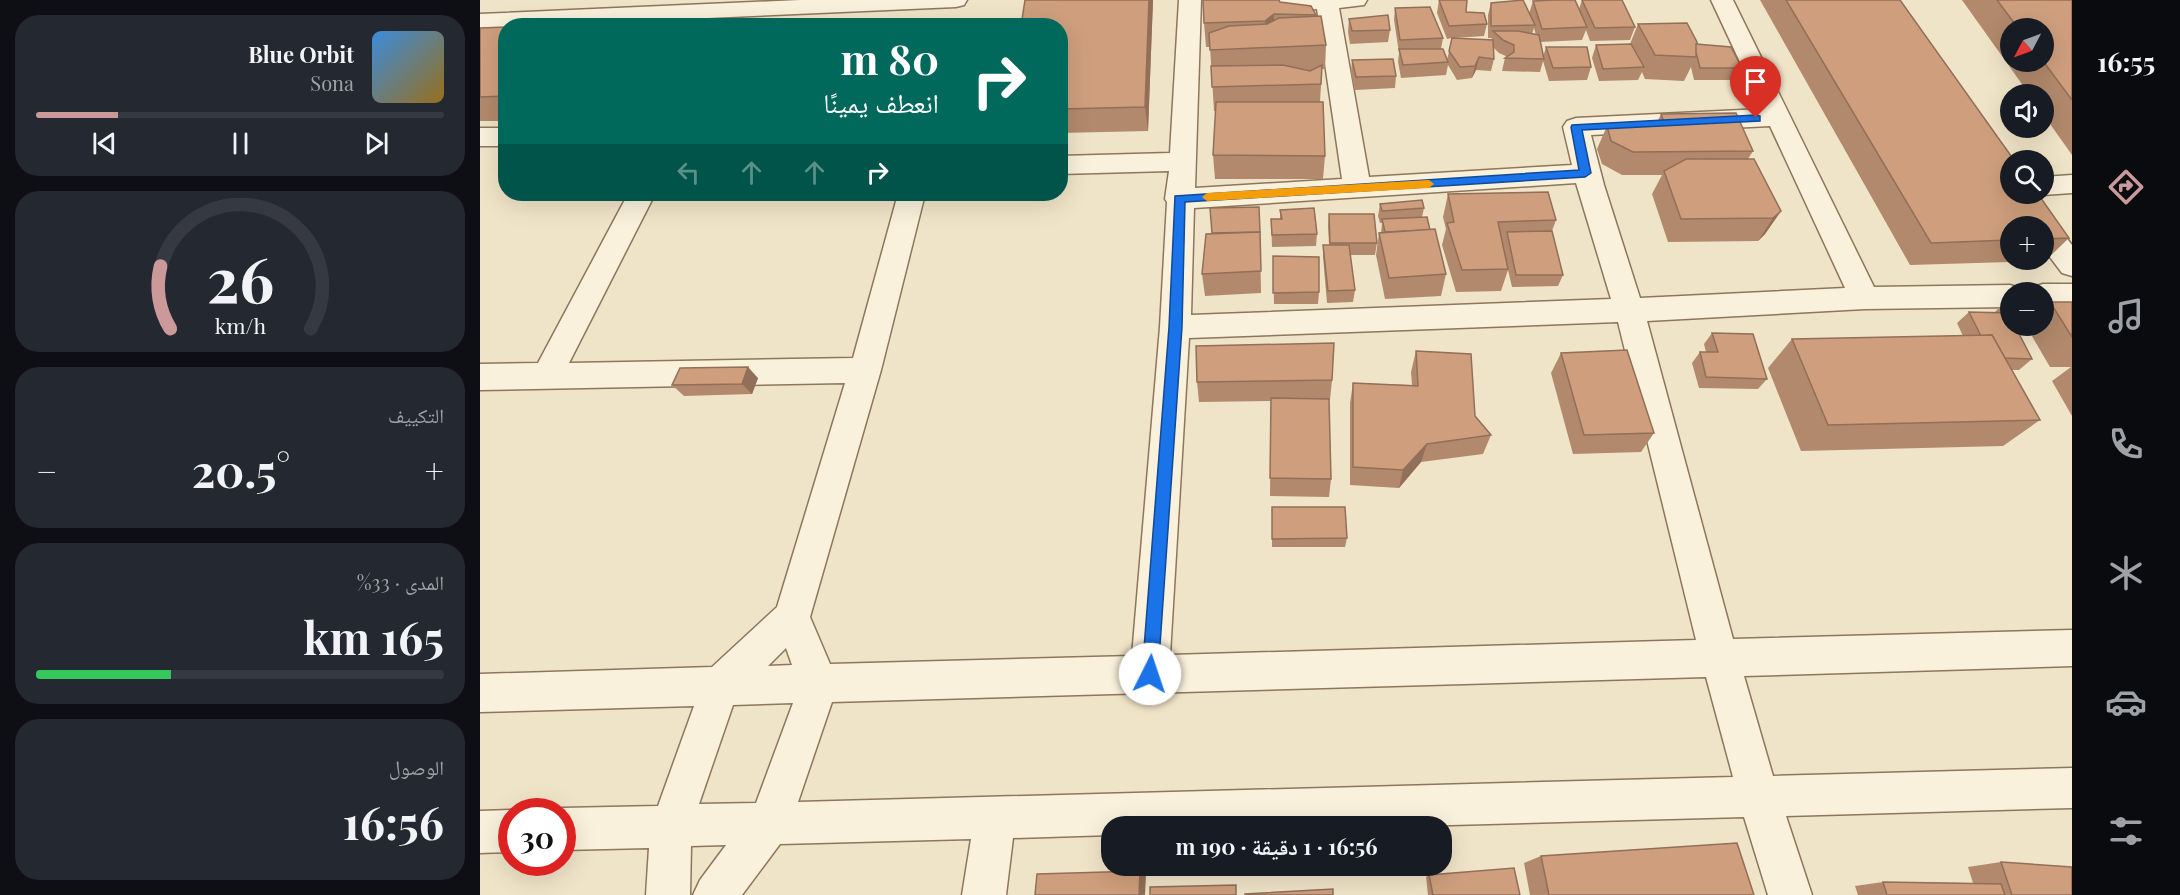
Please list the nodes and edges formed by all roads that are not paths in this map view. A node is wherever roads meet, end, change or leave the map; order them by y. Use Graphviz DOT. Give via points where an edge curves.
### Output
graph roads {
  1 [pos="956,0"];
  2 [pos="960,0"];
  3 [pos="1356,0"];
  4 [pos="1722,0"];
  5 [pos="1327,2"];
  6 [pos="1204,7"];
  7 [pos="566,9"];
  8 [pos="498,18"];
  9 [pos="502,18"];
  10 [pos="735,18"];
  11 [pos="956,18"];
  12 [pos="480,21"];
  13 [pos="1778,117"];
  14 [pos="480,137"];
  15 [pos="498,137"];
  16 [pos="1182,162"];
  17 [pos="1068,165"];
  18 [pos="1585,173"];
  19 [pos="2072,184"];
  20 [pos="2054,185"];
  21 [pos="1357,189"];
  22 [pos="1179,198"];
  23 [pos="637,201"];
  24 [pos="910,201"];
  25 [pos="2054,242"];
  26 [pos="2072,265"];
  27 [pos="2054,295"];
  28 [pos="2072,295"];
  29 [pos="2000,296"];
  30 [pos="1865,298"];
  31 [pos="1630,310"];
  32 [pos="1175,327"];
  33 [pos="865,370"];
  34 [pos="547,375"];
  35 [pos="480,376"];
  36 [pos="792,617"];
  37 [pos="2072,648"];
  38 [pos="1720,658"];
  39 [pos="1150,674"];
  40 [pos="819,684"];
  41 [pos="720,686"];
  42 [pos="480,693"];
  43 [pos="2072,788"];
  44 [pos="1757,797"];
  45 [pos="995,818"];
  46 [pos="769,824"];
  47 [pos="670,826"];
  48 [pos="576,829"];
  49 [pos="498,831"];
  50 [pos="480,832"];
  51 [pos="669,895"];
  52 [pos="715,895"];
  53 [pos="984,895"];
  54 [pos="1790,895"];
  1 -- 10 [label="street"];
  2 -- 11 [label="street"];
  3 -- 5 [label="street"];
  4 -- 13 [label="street"];
  5 -- 6 [label="street"];
  5 -- 21 [label="street"];
  6 -- 16 [label="street"];
  7 -- 9 [label="street"];
  7 -- 10 [label="street"];
  8 -- 12 [label="street"];
  13 -- 18 [label="street" via="1576,127"];
  13 -- 30 [label="street"];
  14 -- 15 [label="street"];
  16 -- 17 [label="street"];
  16 -- 22 [label="street"];
  18 -- 21 [label="street"];
  18 -- 31 [label="street"];
  19 -- 20 [label="street"];
  21 -- 22 [label="street"];
  22 -- 32 [label="street"];
  23 -- 34 [label="street"];
  24 -- 33 [label="street"];
  25 -- 26 [label="street"];
  27 -- 28 [label="street"];
  29 -- 30 [label="street"];
  30 -- 31 [label="street"];
  31 -- 32 [label="street"];
  31 -- 38 [label="street"];
  32 -- 39 [label="street"];
  33 -- 34 [label="street"];
  33 -- 36 [label="street"];
  34 -- 35 [label="street"];
  36 -- 40 [label="street"];
  36 -- 41 [label="street"];
  37 -- 38 [label="street"];
  38 -- 39 [label="street"];
  38 -- 44 [label="street"];
  39 -- 40 [label="street"];
  40 -- 41 [label="street"];
  40 -- 46 [label="street"];
  41 -- 42 [label="street"];
  41 -- 47 [label="street"];
  43 -- 44 [label="street"];
  44 -- 45 [label="street"];
  44 -- 54 [label="street"];
  45 -- 46 [label="street"];
  45 -- 53 [label="street"];
  46 -- 47 [label="street"];
  46 -- 52 [label="street"];
  47 -- 48 [label="street"];
  47 -- 51 [label="street"];
  49 -- 50 [label="street"];
}
